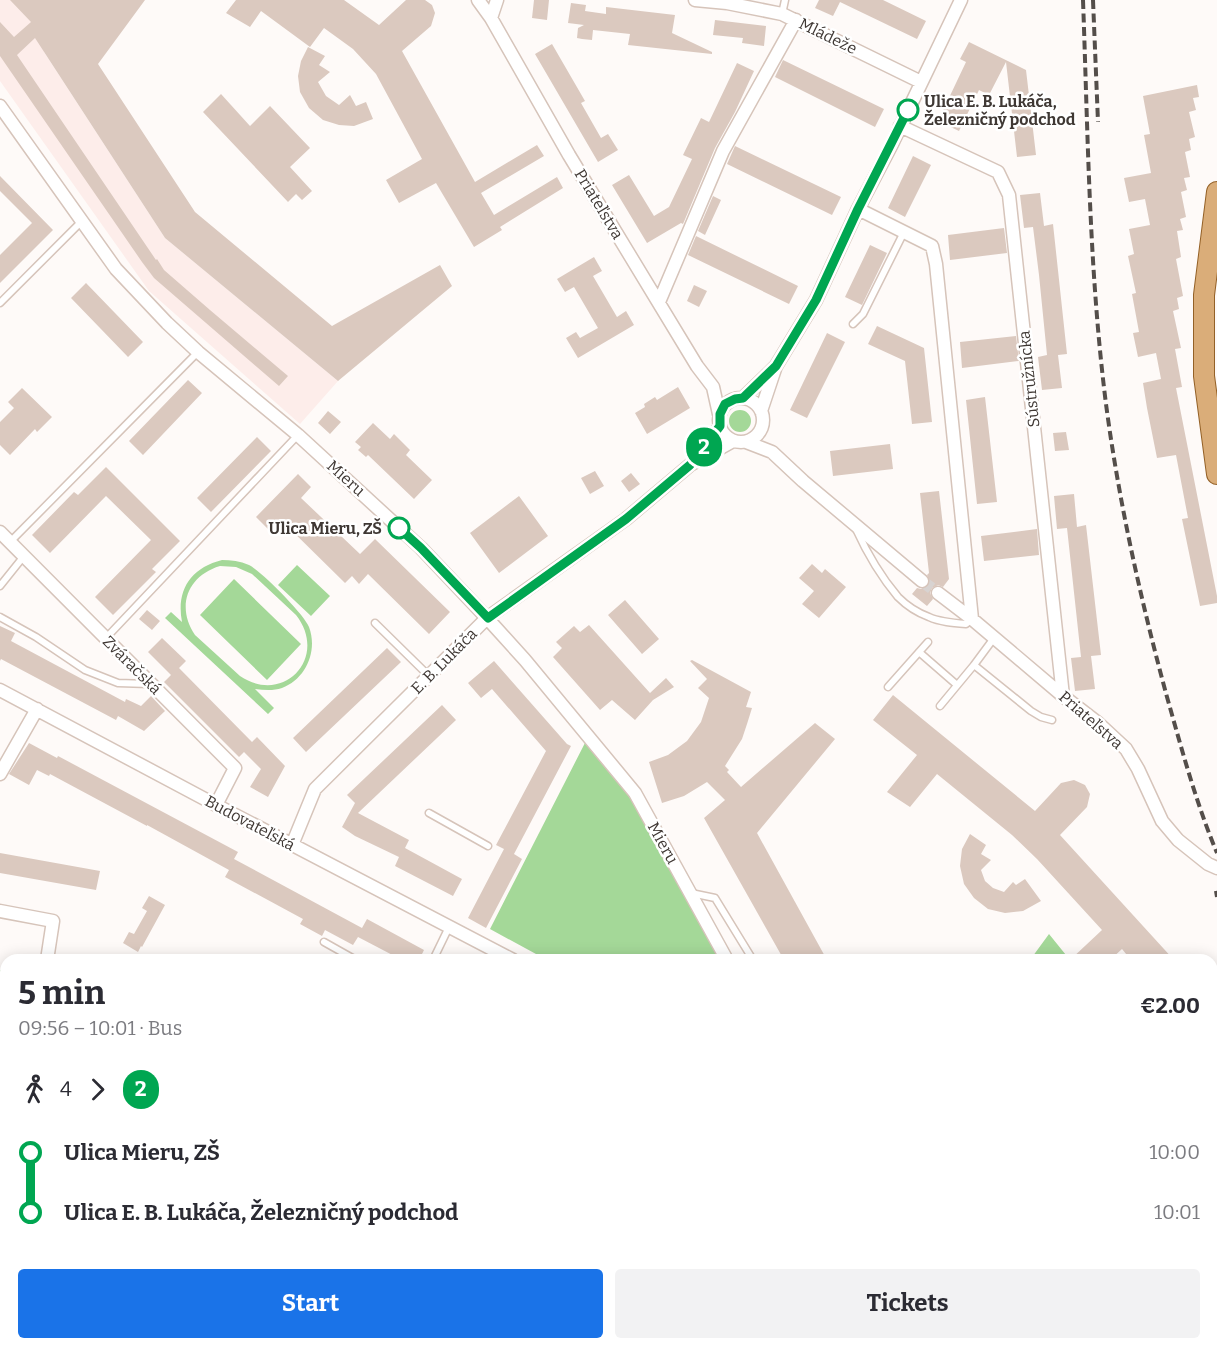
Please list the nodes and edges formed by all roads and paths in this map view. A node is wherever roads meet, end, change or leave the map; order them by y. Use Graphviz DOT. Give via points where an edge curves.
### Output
graph roads {
  1 [pos="478,0"];
  2 [pos="497,0"];
  3 [pos="695,0"];
  4 [pos="785,0"];
  5 [pos="961,0"];
  6 [pos="782,14"];
  7 [pos="491,18"];
  8 [pos="796,21"];
  9 [pos="921,82"];
  10 [pos="2,114"];
  11 [pos="900,126"];
  12 [pos="1217,192"];
  13 [pos="858,209"];
  14 [pos="82,221"];
  15 [pos="904,232"];
  16 [pos="659,302"];
  17 [pos="0,303"];
  18 [pos="853,324"];
  19 [pos="198,352"];
  20 [pos="776,366"];
  21 [pos="713,387"];
  22 [pos="741,398"];
  23 [pos="761,411"];
  24 [pos="720,420"];
  25 [pos="763,425"];
  26 [pos="298,435"];
  27 [pos="739,442"];
  28 [pos="772,452"];
  29 [pos="690,465"];
  30 [pos="1217,474"];
  31 [pos="851,520"];
  32 [pos="0,532"];
  33 [pos="10,542"];
  34 [pos="24,556"];
  35 [pos="922,581"];
  36 [pos="0,586"];
  37 [pos="938,593"];
  38 [pos="0,616"];
  39 [pos="488,618"];
  40 [pos="972,619"];
  41 [pos="375,623"];
  42 [pos="105,638"];
  43 [pos="994,638"];
  44 [pos="928,642"];
  45 [pos="919,652"];
  46 [pos="974,664"];
  47 [pos="429,676"];
  48 [pos="151,684"];
  49 [pos="957,685"];
  50 [pos="888,687"];
  51 [pos="0,690"];
  52 [pos="1063,696"];
  53 [pos="940,706"];
  54 [pos="37,709"];
  55 [pos="1052,720"];
  56 [pos="0,774"];
  57 [pos="216,805"];
  58 [pos="429,813"];
  59 [pos="292,845"];
  60 [pos="488,846"];
  61 [pos="1217,868"];
  62 [pos="690,893"];
  63 [pos="0,911"];
  64 [pos="449,927"];
  65 [pos="324,942"];
  66 [pos="48,954"];
  67 [pos="345,954"];
  68 [pos="436,954"];
  69 [pos="497,954"];
  70 [pos="725,954"];
  71 [pos="749,954"];
  1 -- 7 [label="street, Priateľstva"];
  2 -- 7 [label="street"];
  3 -- 6 [label="street, Mládeže"];
  4 -- 6 [label="lane"];
  5 -- 9 [label="street"];
  6 -- 8 [label="street, Mládeže"];
  7 -- 16 [label="street, Priateľstva"];
  8 -- 9 [label="street, Mládeže"];
  8 -- 16 [label="street" via="723,151"];
  9 -- 11 [label="street"];
  10 -- 14 [label="street, Mieru"];
  11 -- 13 [label="street"];
  11 -- 52 [label="street, Sústružnícka" via="998,172 1009,195"];
  12 -- 30 [label="main road" via="1204,295 1204,376"];
  13 -- 15 [label="street"];
  13 -- 20 [label="street" via="816,300"];
  14 -- 17 [label="lane"];
  14 -- 19 [label="street, Mieru" via="116,269"];
  15 -- 18 [label="lane" via="863,314"];
  15 -- 40 [label="street" via="932,246 936,264"];
  16 -- 21 [label="street, Priateľstva"];
  19 -- 26 [label="street, Mieru"];
  19 -- 33 [label="lane"];
  20 -- 22 [label="street"];
  20 -- 23 [label="street"];
  21 -- 22 [label="street, Priateľstva"];
  21 -- 24 [label="street, Priateľstva"];
  22 -- 23 [label="street" via="755,402"];
  22 -- 24 [label="street" via="725,404"];
  23 -- 25 [label="street"];
  24 -- 27 [label="street" via="723,433"];
  24 -- 29 [label="street, E. B. Lukáča"];
  25 -- 27 [label="street" via="751,440"];
  25 -- 28 [label="street"];
  26 -- 39 [label="street, Mieru" via="421,548"];
  26 -- 42 [label="lane"];
  27 -- 28 [label="street"];
  27 -- 29 [label="street, E. B. Lukáča"];
  28 -- 31 [label="street"];
  29 -- 39 [label="street, E. B. Lukáča" via="626,519"];
  31 -- 35 [label="street"];
  31 -- 40 [label="lane" via="898,597 929,617 966,624"];
  32 -- 33 [label="street, Zváračská"];
  33 -- 34 [label="street, Zváračská"];
  34 -- 36 [label="lane"];
  34 -- 42 [label="street, Zváračská"];
  37 -- 40 [label="street, Priateľstva"];
  38 -- 48 [label="lane" via="85,670 118,683"];
  39 -- 47 [label="street, E. B. Lukáča"];
  39 -- 62 [label="street, Mieru" via="635,793"];
  40 -- 43 [label="street, Priateľstva"];
  41 -- 47 [label="lane"];
  42 -- 48 [label="street, Zváračská"];
  43 -- 46 [label="lane"];
  43 -- 52 [label="street, Priateľstva"];
  44 -- 45 [label="lane"];
  45 -- 49 [label="lane"];
  45 -- 50 [label="lane"];
  46 -- 49 [label="lane"];
  46 -- 55 [label="lane" via="1031,711"];
  47 -- 59 [label="street, E. B. Lukáča" via="315,789"];
  48 -- 57 [label="street, Zváračská" via="235,768"];
  49 -- 53 [label="lane"];
  51 -- 54 [label="street, Budovateľská"];
  52 -- 61 [label="street, Priateľstva" via="1126,749 1162,821 1178,840"];
  54 -- 56 [label="street"];
  54 -- 57 [label="street, Budovateľská"];
  57 -- 59 [label="street, Budovateľská"];
  58 -- 60 [label="lane"];
  59 -- 64 [label="street, Budovateľská"];
  62 -- 70 [label="street, Mieru"];
  62 -- 71 [label="lane" via="715,898"];
  63 -- 66 [label="street" via="53,921"];
  64 -- 68 [label="lane"];
  64 -- 69 [label="street, Budovateľská"];
  65 -- 67 [label="lane"];
}
